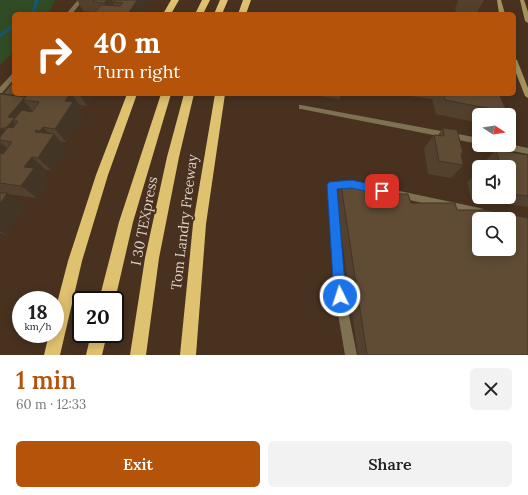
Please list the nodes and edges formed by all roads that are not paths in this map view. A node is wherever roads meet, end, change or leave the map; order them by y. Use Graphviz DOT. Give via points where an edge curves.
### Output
graph roads {
  1 [pos="81,0"];
  2 [pos="175,0"];
  3 [pos="206,0"];
  4 [pos="224,0"];
  5 [pos="247,0"];
  6 [pos="499,0"];
  7 [pos="522,0"];
  8 [pos="71,12"];
  9 [pos="168,12"];
  10 [pos="200,12"];
  11 [pos="219,12"];
  12 [pos="243,12"];
  13 [pos="502,12"];
  14 [pos="528,21"];
  15 [pos="516,64"];
  16 [pos="12,77"];
  17 [pos="526,87"];
  18 [pos="0,90"];
  19 [pos="131,96"];
  20 [pos="165,96"];
  21 [pos="188,96"];
  22 [pos="220,96"];
  23 [pos="528,96"];
  24 [pos="301,106"];
  25 [pos="472,140"];
  26 [pos="516,149"];
  27 [pos="528,151"];
  28 [pos="481,212"];
  29 [pos="109,291"];
  30 [pos="97,343"];
  31 [pos="52,355"];
  32 [pos="94,355"];
  33 [pos="138,355"];
  34 [pos="188,355"];
  35 [pos="351,355"];
  1 -- 8 [label="street"];
  2 -- 9 [label="highway"];
  3 -- 10 [label="highway"];
  4 -- 11 [label="highway"];
  5 -- 12 [label="highway"];
  6 -- 13 [label="main road"];
  7 -- 14 [label="main road"];
  15 -- 17 [label="main road"];
  16 -- 18 [label="street"];
  17 -- 23 [label="main road"];
  19 -- 31 [label="highway" via="102,175 77,254"];
  20 -- 29 [label="highway" via="126,222"];
  21 -- 33 [label="highway, I 30 TEXpress" via="152,258"];
  22 -- 34 [label="highway, Tom Landry Freeway" via="199,220"];
  24 -- 25 [label="street"];
  26 -- 27 [label="street"];
  28 -- 35 [label="street" via="352,184 332,185 340,296"];
  30 -- 32 [label="highway"];
}
